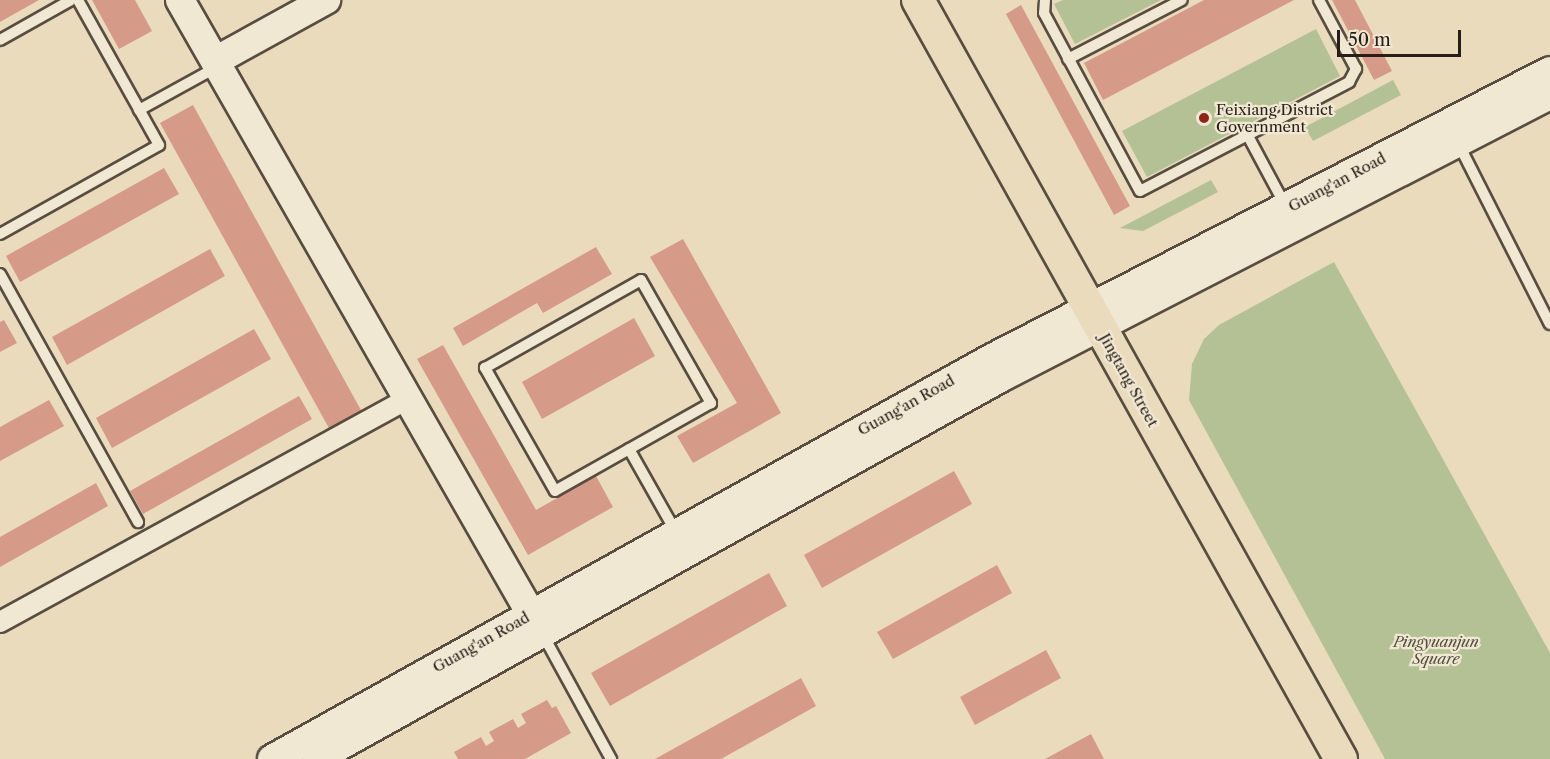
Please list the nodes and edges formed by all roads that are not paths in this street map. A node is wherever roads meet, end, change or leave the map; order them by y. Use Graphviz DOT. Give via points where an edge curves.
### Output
graph roads {
  1 [pos="71,0"];
  2 [pos="78,0"];
  3 [pos="180,0"];
  4 [pos="894,0"];
  5 [pos="918,0"];
  6 [pos="1045,0"];
  7 [pos="1182,0"];
  8 [pos="1319,0"];
  9 [pos="309,4"];
  10 [pos="0,40"];
  11 [pos="1068,59"];
  12 [pos="216,64"];
  13 [pos="1550,71"];
  14 [pos="1548,103"];
  15 [pos="139,110"];
  16 [pos="1248,136"];
  17 [pos="1458,143"];
  18 [pos="1287,208"];
  19 [pos="0,234"];
  20 [pos="0,274"];
  21 [pos="1085,322"];
  22 [pos="1550,324"];
  23 [pos="408,399"];
  24 [pos="629,449"];
  25 [pos="138,522"];
  26 [pos="676,533"];
  27 [pos="0,622"];
  28 [pos="536,623"];
  29 [pos="325,757"];
  30 [pos="272,759"];
  31 [pos="611,759"];
  32 [pos="1317,759"];
  33 [pos="1341,759"];
  1 -- 10 [label="lane"];
  2 -- 15 [label="lane"];
  3 -- 12 [label="main road"];
  4 -- 21 [label="main road, Jingtang Street"];
  5 -- 21 [label="main road, Jingtang Street"];
  6 -- 11 [label="lane" via="1044,13"];
  7 -- 11 [label="lane"];
  8 -- 16 [label="lane" via="1356,69 1353,76 1349,82"];
  9 -- 12 [label="main road"];
  11 -- 16 [label="lane" via="1140,191"];
  12 -- 15 [label="lane"];
  12 -- 23 [label="main road"];
  13 -- 18 [label="main road, Guang'an Road"];
  14 -- 17 [label="main road, Guang'an Road"];
  15 -- 19 [label="lane" via="159,145"];
  16 -- 18 [label="lane"];
  17 -- 21 [label="main road, Guang'an Road"];
  17 -- 22 [label="lane"];
  18 -- 21 [label="main road, Guang'an Road"];
  20 -- 25 [label="lane"];
  21 -- 26 [label="main road, Guang'an Road"];
  21 -- 28 [label="main road, Guang'an Road"];
  21 -- 32 [label="main road, Jingtang Street"];
  21 -- 33 [label="main road, Jingtang Street"];
  23 -- 27 [label="street"];
  23 -- 28 [label="main road"];
  24 -- 24 [label="lane" via="711,403 641,280 485,368 555,491"];
  24 -- 26 [label="lane"];
  26 -- 28 [label="main road, Guang'an Road"];
  28 -- 29 [label="main road, Guang'an Road"];
  28 -- 30 [label="main road, Guang'an Road"];
  28 -- 31 [label="lane"];
}
